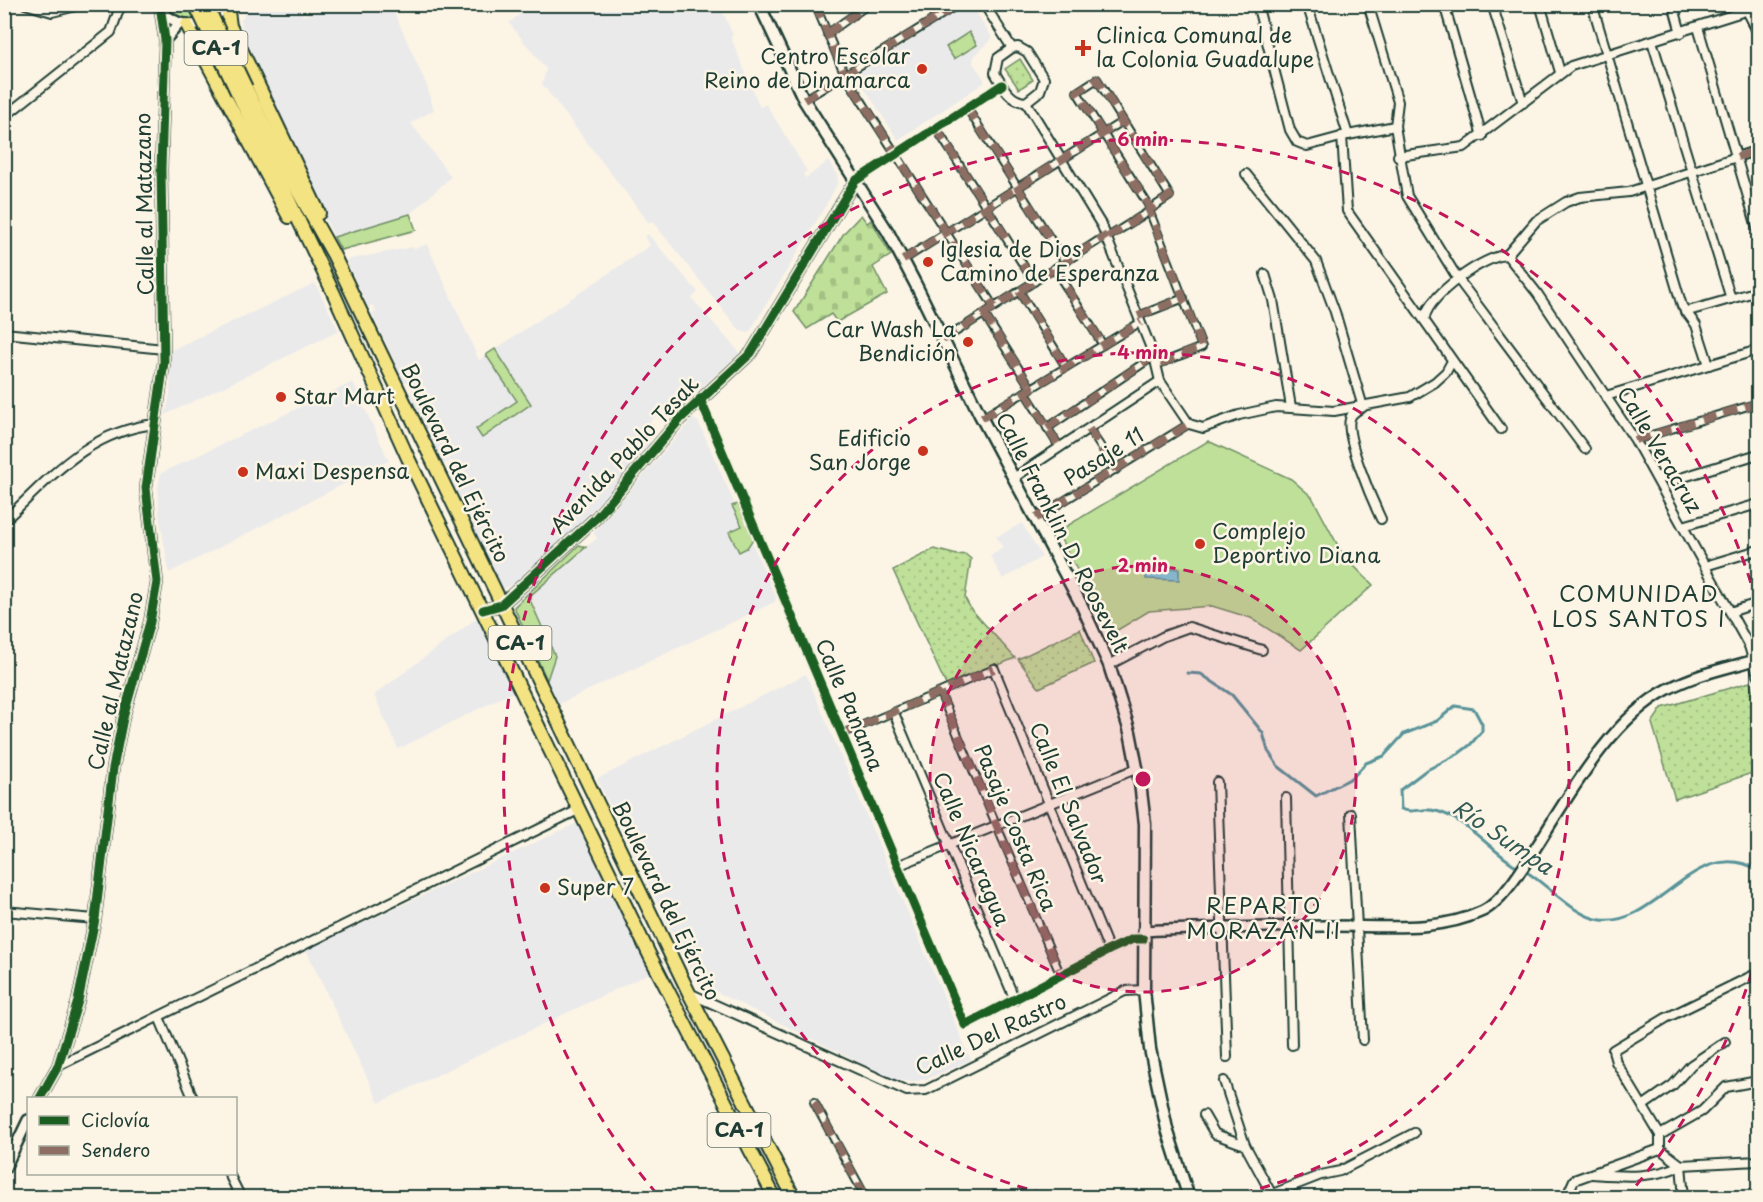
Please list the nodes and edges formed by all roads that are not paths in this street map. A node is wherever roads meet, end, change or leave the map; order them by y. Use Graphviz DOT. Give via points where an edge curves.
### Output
graph roads {
  1 [pos="26,4"];
  2 [pos="84,4"];
  3 [pos="121,4"];
  4 [pos="195,4"];
  5 [pos="206,4"];
  6 [pos="227,4"];
  7 [pos="759,4"];
  8 [pos="815,4"];
  9 [pos="869,4"];
  10 [pos="928,4"];
  11 [pos="959,4"];
  12 [pos="984,4"];
  13 [pos="1257,4"];
  14 [pos="1308,4"];
  15 [pos="1368,4"];
  16 [pos="1444,4"];
  17 [pos="1492,4"];
  18 [pos="1540,4"];
  19 [pos="1592,4"];
  20 [pos="1673,4"];
  21 [pos="1758,7"];
  22 [pos="159,8"];
  23 [pos="1746,8"];
  24 [pos="936,19"];
  25 [pos="183,24"];
  26 [pos="1698,27"];
  27 [pos="1758,31"];
  28 [pos="1681,33"];
  29 [pos="827,34"];
  30 [pos="165,40"];
  31 [pos="1652,41"];
  32 [pos="1012,48"];
  33 [pos="1606,55"];
  34 [pos="1560,72"];
  35 [pos="845,75"];
  36 [pos="1002,85"];
  37 [pos="241,90"];
  38 [pos="804,100"];
  39 [pos="1026,102"];
  40 [pos="1523,103"];
  41 [pos="967,108"];
  42 [pos="4,117"];
  43 [pos="1124,121"];
  44 [pos="1395,126"];
  45 [pos="936,128"];
  46 [pos="1104,134"];
  47 [pos="1345,136"];
  48 [pos="1482,136"];
  49 [pos="1758,150"];
  50 [pos="896,154"];
  51 [pos="1398,156"];
  52 [pos="1737,157"];
  53 [pos="1062,159"];
  54 [pos="1692,171"];
  55 [pos="1246,174"];
  56 [pos="855,181"];
  57 [pos="1647,185"];
  58 [pos="1018,187"];
  59 [pos="986,207"];
  60 [pos="1149,210"];
  61 [pos="1758,231"];
  62 [pos="946,232"];
  63 [pos="1108,236"];
  64 [pos="333,254"];
  65 [pos="1507,255"];
  66 [pos="903,260"];
  67 [pos="1065,261"];
  68 [pos="1054,268"];
  69 [pos="1265,274"];
  70 [pos="1458,279"];
  71 [pos="1034,282"];
  72 [pos="1018,291"];
  73 [pos="1758,291"];
  74 [pos="333,292"];
  75 [pos="1184,298"];
  76 [pos="1731,299"];
  77 [pos="994,307"];
  78 [pos="1685,312"];
  79 [pos="984,314"];
  80 [pos="1425,317"];
  81 [pos="1140,319"];
  82 [pos="4,333"];
  83 [pos="943,340"];
  84 [pos="1103,345"];
  85 [pos="164,349"];
  86 [pos="1758,350"];
  87 [pos="1155,360"];
  88 [pos="1452,361"];
  89 [pos="1709,365"];
  90 [pos="1066,367"];
  91 [pos="1160,381"];
  92 [pos="1028,390"];
  93 [pos="1606,396"];
  94 [pos="700,399"];
  95 [pos="1758,404"];
  96 [pos="1291,407"];
  97 [pos="1363,407"];
  98 [pos="982,418"];
  99 [pos="156,424"];
  100 [pos="1189,424"];
  101 [pos="1047,428"];
  102 [pos="1089,429"];
  103 [pos="1501,429"];
  104 [pos="1635,440"];
  105 [pos="1060,448"];
  106 [pos="1585,449"];
  107 [pos="429,451"];
  108 [pos="1758,454"];
  109 [pos="408,458"];
  110 [pos="1116,470"];
  111 [pos="440,475"];
  112 [pos="1656,476"];
  113 [pos="1014,477"];
  114 [pos="421,484"];
  115 [pos="1758,504"];
  116 [pos="1036,518"];
  117 [pos="1381,519"];
  118 [pos="4,521"];
  119 [pos="1683,526"];
  120 [pos="1758,550"];
  121 [pos="1705,566"];
  122 [pos="1758,603"];
  123 [pos="501,605"];
  124 [pos="483,610"];
  125 [pos="1730,612"];
  126 [pos="1262,650"];
  127 [pos="1756,660"];
  128 [pos="1109,665"];
  129 [pos="994,669"];
  130 [pos="1758,675"];
  131 [pos="940,693"];
  132 [pos="894,713"];
  133 [pos="842,734"];
  134 [pos="1138,768"];
  135 [pos="1217,782"];
  136 [pos="1286,798"];
  137 [pos="1048,804"];
  138 [pos="580,810"];
  139 [pos="1351,814"];
  140 [pos="996,826"];
  141 [pos="950,844"];
  142 [pos="897,866"];
  143 [pos="4,910"];
  144 [pos="95,919"];
  145 [pos="1289,926"];
  146 [pos="1357,926"];
  147 [pos="1222,927"];
  148 [pos="1143,935"];
  149 [pos="1109,950"];
  150 [pos="675,963"];
  151 [pos="1758,973"];
  152 [pos="1061,976"];
  153 [pos="1144,990"];
  154 [pos="689,993"];
  155 [pos="1015,1000"];
  156 [pos="159,1017"];
  157 [pos="1363,1040"];
  158 [pos="1725,1042"];
  159 [pos="1293,1045"];
  160 [pos="721,1056"];
  161 [pos="1227,1057"];
  162 [pos="704,1062"];
  163 [pos="58,1066"];
  164 [pos="1224,1080"];
  165 [pos="1758,1081"];
  166 [pos="734,1082"];
  167 [pos="718,1089"];
  168 [pos="41,1097"];
  169 [pos="193,1097"];
  170 [pos="814,1102"];
  171 [pos="1644,1106"];
  172 [pos="1204,1115"];
  173 [pos="27,1122"];
  174 [pos="1414,1133"];
  175 [pos="1660,1135"];
  176 [pos="1245,1145"];
  177 [pos="1660,1149"];
  178 [pos="1758,1161"];
  179 [pos="1681,1165"];
  180 [pos="4,1170"];
  181 [pos="1588,1174"];
  182 [pos="230,1175"];
  183 [pos="1271,1193"];
  184 [pos="241,1197"];
  185 [pos="775,1197"];
  186 [pos="794,1197"];
  187 [pos="866,1197"];
  188 [pos="1189,1197"];
  189 [pos="1262,1197"];
  190 [pos="1566,1197"];
  191 [pos="1684,1197"];
  1 -- 2 [label="street" via="52,12"];
  3 -- 42 [label="street" via="111,32"];
  4 -- 37 [label="highway, Boulevard del Ejército / CA-1, bridge"];
  5 -- 37 [label="highway, Boulevard del Ejército / CA-1, bridge"];
  6 -- 25 [label="street" via="214,18 201,24"];
  6 -- 64 [label="highway" via="230,26 330,236"];
  7 -- 38 [label="main road, Calle Franklin D. Roosevelt"];
  8 -- 29 [label="street"];
  9 -- 29 [label="street"];
  10 -- 24 [label="street"];
  11 -- 24 [label="street"];
  12 -- 32 [label="street"];
  13 -- 47 [label="street" via="1290,130 1297,142 1307,146"];
  14 -- 47 [label="street"];
  15 -- 44 [label="street" via="1398,102"];
  16 -- 48 [label="street"];
  17 -- 40 [label="street"];
  18 -- 34 [label="street"];
  19 -- 33 [label="street"];
  20 -- 28 [label="street"];
  21 -- 23 [label="street"];
  22 -- 25 [label="street"];
  22 -- 30 [label="street, Calle al Matazano"];
  23 -- 26 [label="street"];
  23 -- 27 [label="street"];
  24 -- 35 [label="street"];
  25 -- 30 [label="street"];
  25 -- 74 [label="highway"];
  26 -- 28 [label="street"];
  26 -- 52 [label="street"];
  28 -- 31 [label="street"];
  29 -- 35 [label="street"];
  30 -- 85 [label="street, Calle al Matazano" via="161,169"];
  31 -- 33 [label="street"];
  31 -- 54 [label="street"];
  32 -- 36 [label="street" via="995,62 995,73"];
  32 -- 39 [label="street" via="1024,49 1042,75 1042,87"];
  33 -- 34 [label="street"];
  33 -- 57 [label="street"];
  34 -- 40 [label="street"];
  35 -- 38 [label="street"];
  35 -- 50 [label="street"];
  36 -- 39 [label="street" via="1014,99"];
  36 -- 41 [label="street, Avenida Pablo Tesak"];
  37 -- 64 [label="highway, Boulevard del Ejército / CA-1"];
  37 -- 74 [label="highway, Boulevard del Ejército / CA-1"];
  38 -- 56 [label="main road, Calle Franklin D. Roosevelt"];
  39 -- 53 [label="street"];
  40 -- 48 [label="street"];
  41 -- 45 [label="street, Avenida Pablo Tesak"];
  41 -- 58 [label="street"];
  43 -- 46 [label="street"];
  43 -- 46 [label="street" via="1097,79 1077,92"];
  43 -- 60 [label="street" via="1170,196"];
  44 -- 47 [label="street"];
  44 -- 51 [label="street"];
  45 -- 50 [label="street, Avenida Pablo Tesak"];
  45 -- 59 [label="street"];
  46 -- 53 [label="street"];
  46 -- 60 [label="street" via="1148,201"];
  47 -- 80 [label="street" via="1347,211"];
  48 -- 51 [label="street" via="1449,151"];
  49 -- 52 [label="street"];
  50 -- 56 [label="street, Avenida Pablo Tesak"];
  50 -- 62 [label="street"];
  51 -- 70 [label="street" via="1407,196"];
  52 -- 54 [label="street"];
  52 -- 61 [label="street"];
  53 -- 58 [label="street"];
  53 -- 63 [label="street"];
  54 -- 57 [label="street"];
  54 -- 76 [label="street"];
  55 -- 97 [label="street" via="1316,261"];
  56 -- 66 [label="main road, Calle Franklin D. Roosevelt"];
  56 -- 94 [label="street, Avenida Pablo Tesak" via="751,353"];
  57 -- 65 [label="street" via="1629,192 1566,202 1536,221"];
  57 -- 78 [label="street"];
  58 -- 59 [label="street"];
  58 -- 67 [label="street"];
  59 -- 62 [label="street"];
  59 -- 71 [label="street"];
  60 -- 63 [label="street"];
  60 -- 75 [label="street"];
  62 -- 66 [label="street"];
  62 -- 77 [label="street"];
  63 -- 67 [label="street"];
  63 -- 81 [label="street"];
  64 -- 107 [label="highway, Boulevard del Ejército / CA-1"];
  65 -- 70 [label="street" via="1496,255"];
  65 -- 93 [label="street, Calle Veracruz"];
  66 -- 83 [label="main road, Calle Franklin D. Roosevelt"];
  67 -- 68 [label="street"];
  68 -- 71 [label="street"];
  68 -- 84 [label="street"];
  69 -- 96 [label="street"];
  70 -- 80 [label="street" via="1432,302"];
  70 -- 106 [label="street"];
  71 -- 72 [label="street"];
  72 -- 77 [label="street"];
  72 -- 90 [label="street"];
  73 -- 76 [label="street"];
  74 -- 109 [label="highway, Boulevard del Ejército / CA-1"];
  75 -- 81 [label="street"];
  75 -- 87 [label="street" via="1202,346"];
  76 -- 78 [label="street"];
  77 -- 79 [label="street"];
  78 -- 89 [label="street" via="1696,325"];
  79 -- 83 [label="street"];
  79 -- 92 [label="street"];
  80 -- 88 [label="street"];
  81 -- 84 [label="street"];
  81 -- 87 [label="street"];
  82 -- 85 [label="street"];
  83 -- 98 [label="main road, Calle Franklin D. Roosevelt"];
  84 -- 90 [label="street"];
  85 -- 99 [label="street, Calle al Matazano"];
  86 -- 89 [label="street"];
  87 -- 91 [label="street"];
  87 -- 101 [label="street"];
  88 -- 97 [label="street" via="1446,372 1423,390"];
  88 -- 103 [label="street"];
  89 -- 93 [label="street"];
  90 -- 92 [label="street"];
  91 -- 100 [label="street"];
  91 -- 102 [label="street"];
  92 -- 98 [label="street"];
  92 -- 101 [label="street"];
  93 -- 104 [label="street, Calle Veracruz"];
  94 -- 123 [label="street, Avenida Pablo Tesak" via="597,517"];
  94 -- 133 [label="street, Calle Panama"];
  95 -- 104 [label="street"];
  96 -- 97 [label="street" via="1334,411"];
  96 -- 100 [label="street" via="1257,410 1203,428"];
  97 -- 117 [label="street" via="1349,421 1365,483"];
  98 -- 113 [label="main road, Calle Franklin D. Roosevelt"];
  99 -- 118 [label="street" via="120,430 91,445"];
  99 -- 144 [label="street, Calle al Matazano" via="146,488 157,582 113,768"];
  100 -- 110 [label="street, Pasaje 11"];
  101 -- 105 [label="street"];
  102 -- 105 [label="street"];
  102 -- 110 [label="street"];
  104 -- 112 [label="street, Calle Veracruz"];
  105 -- 113 [label="street"];
  107 -- 109 [label="highway" via="424,465"];
  107 -- 111 [label="highway, Boulevard del Ejército / CA-1"];
  108 -- 112 [label="street" via="1674,480"];
  109 -- 114 [label="highway, Boulevard del Ejército / CA-1"];
  110 -- 116 [label="street, Pasaje 11"];
  111 -- 114 [label="highway" via="427,469"];
  111 -- 123 [label="highway, Boulevard del Ejército / CA-1"];
  112 -- 119 [label="street, Calle Veracruz"];
  113 -- 116 [label="main road, Calle Franklin D. Roosevelt"];
  114 -- 124 [label="highway, Boulevard del Ejército / CA-1"];
  115 -- 119 [label="street"];
  116 -- 128 [label="main road, Calle Franklin D. Roosevelt"];
  119 -- 121 [label="street, Calle Veracruz"];
  120 -- 121 [label="street"];
  121 -- 125 [label="street, Calle Veracruz"];
  122 -- 125 [label="street"];
  123 -- 124 [label="street, Avenida Pablo Tesak"];
  123 -- 150 [label="highway, Boulevard del Ejército / CA-1"];
  124 -- 138 [label="highway, Boulevard del Ejército / CA-1"];
  125 -- 127 [label="street, Calle Veracruz"];
  126 -- 128 [label="street" via="1189,627"];
  127 -- 130 [label="street, Calle Veracruz"];
  127 -- 146 [label="street" via="1689,680 1645,705 1601,750 1495,903 1471,916 1410,927"];
  128 -- 134 [label="main road, Calle Franklin D. Roosevelt"];
  129 -- 131 [label="street"];
  129 -- 137 [label="street, Calle El Salvador"];
  131 -- 132 [label="street"];
  131 -- 140 [label="street, Pasaje Costa Rica"];
  132 -- 133 [label="street"];
  132 -- 141 [label="street, Calle Nicaragua"];
  133 -- 142 [label="street, Calle Panama"];
  134 -- 137 [label="street"];
  134 -- 148 [label="main road, Calle Franklin D. Roosevelt" via="1145,824"];
  135 -- 147 [label="street"];
  136 -- 145 [label="street"];
  137 -- 140 [label="street"];
  137 -- 149 [label="street, Calle El Salvador"];
  138 -- 150 [label="highway" via="588,809 597,817 659,947"];
  138 -- 156 [label="street"];
  138 -- 162 [label="highway, Boulevard del Ejército / CA-1"];
  139 -- 146 [label="street"];
  140 -- 141 [label="street"];
  140 -- 152 [label="street, Pasaje Costa Rica"];
  141 -- 142 [label="street"];
  141 -- 155 [label="street, Calle Nicaragua"];
  142 -- 155 [label="street, Calle Panama" via="965,1025"];
  143 -- 144 [label="street"];
  144 -- 163 [label="street, Calle al Matazano" via="78,1001"];
  145 -- 146 [label="street"];
  145 -- 147 [label="street"];
  145 -- 159 [label="street"];
  146 -- 157 [label="street"];
  147 -- 148 [label="street"];
  147 -- 161 [label="street"];
  148 -- 149 [label="street"];
  148 -- 153 [label="main road, Calle Franklin D. Roosevelt"];
  149 -- 152 [label="street"];
  150 -- 154 [label="highway, Boulevard del Ejército / CA-1"];
  151 -- 171 [label="street" via="1666,1018 1612,1050"];
  152 -- 155 [label="street"];
  153 -- 154 [label="street, Calle Del Rastro" via="1125,991 926,1090 907,1091"];
  153 -- 188 [label="main road, Calle Franklin D. Roosevelt" via="1157,1086"];
  154 -- 160 [label="highway, Boulevard del Ejército / CA-1"];
  156 -- 163 [label="street"];
  156 -- 169 [label="street"];
  158 -- 171 [label="street" via="1691,1065"];
  160 -- 162 [label="highway" via="715,1070"];
  160 -- 166 [label="highway, Boulevard del Ejército / CA-1"];
  162 -- 167 [label="highway, Boulevard del Ejército / CA-1"];
  163 -- 168 [label="street, Calle al Matazano"];
  164 -- 176 [label="street"];
  165 -- 175 [label="street" via="1726,1087 1702,1112"];
  166 -- 167 [label="highway" via="723,1078"];
  166 -- 186 [label="highway, Boulevard del Ejército / CA-1"];
  167 -- 185 [label="highway, Boulevard del Ejército / CA-1"];
  170 -- 187 [label="street"];
  171 -- 175 [label="street"];
  172 -- 176 [label="street" via="1215,1134"];
  173 -- 180 [label="street"];
  174 -- 183 [label="street" via="1340,1171"];
  175 -- 177 [label="street"];
  176 -- 183 [label="street"];
  177 -- 179 [label="street"];
  177 -- 181 [label="street"];
  178 -- 179 [label="street"];
  179 -- 181 [label="street" via="1670,1171 1643,1175"];
  179 -- 191 [label="street"];
  181 -- 190 [label="street" via="1574,1180"];
  182 -- 184 [label="street"];
  183 -- 189 [label="street"];
}
